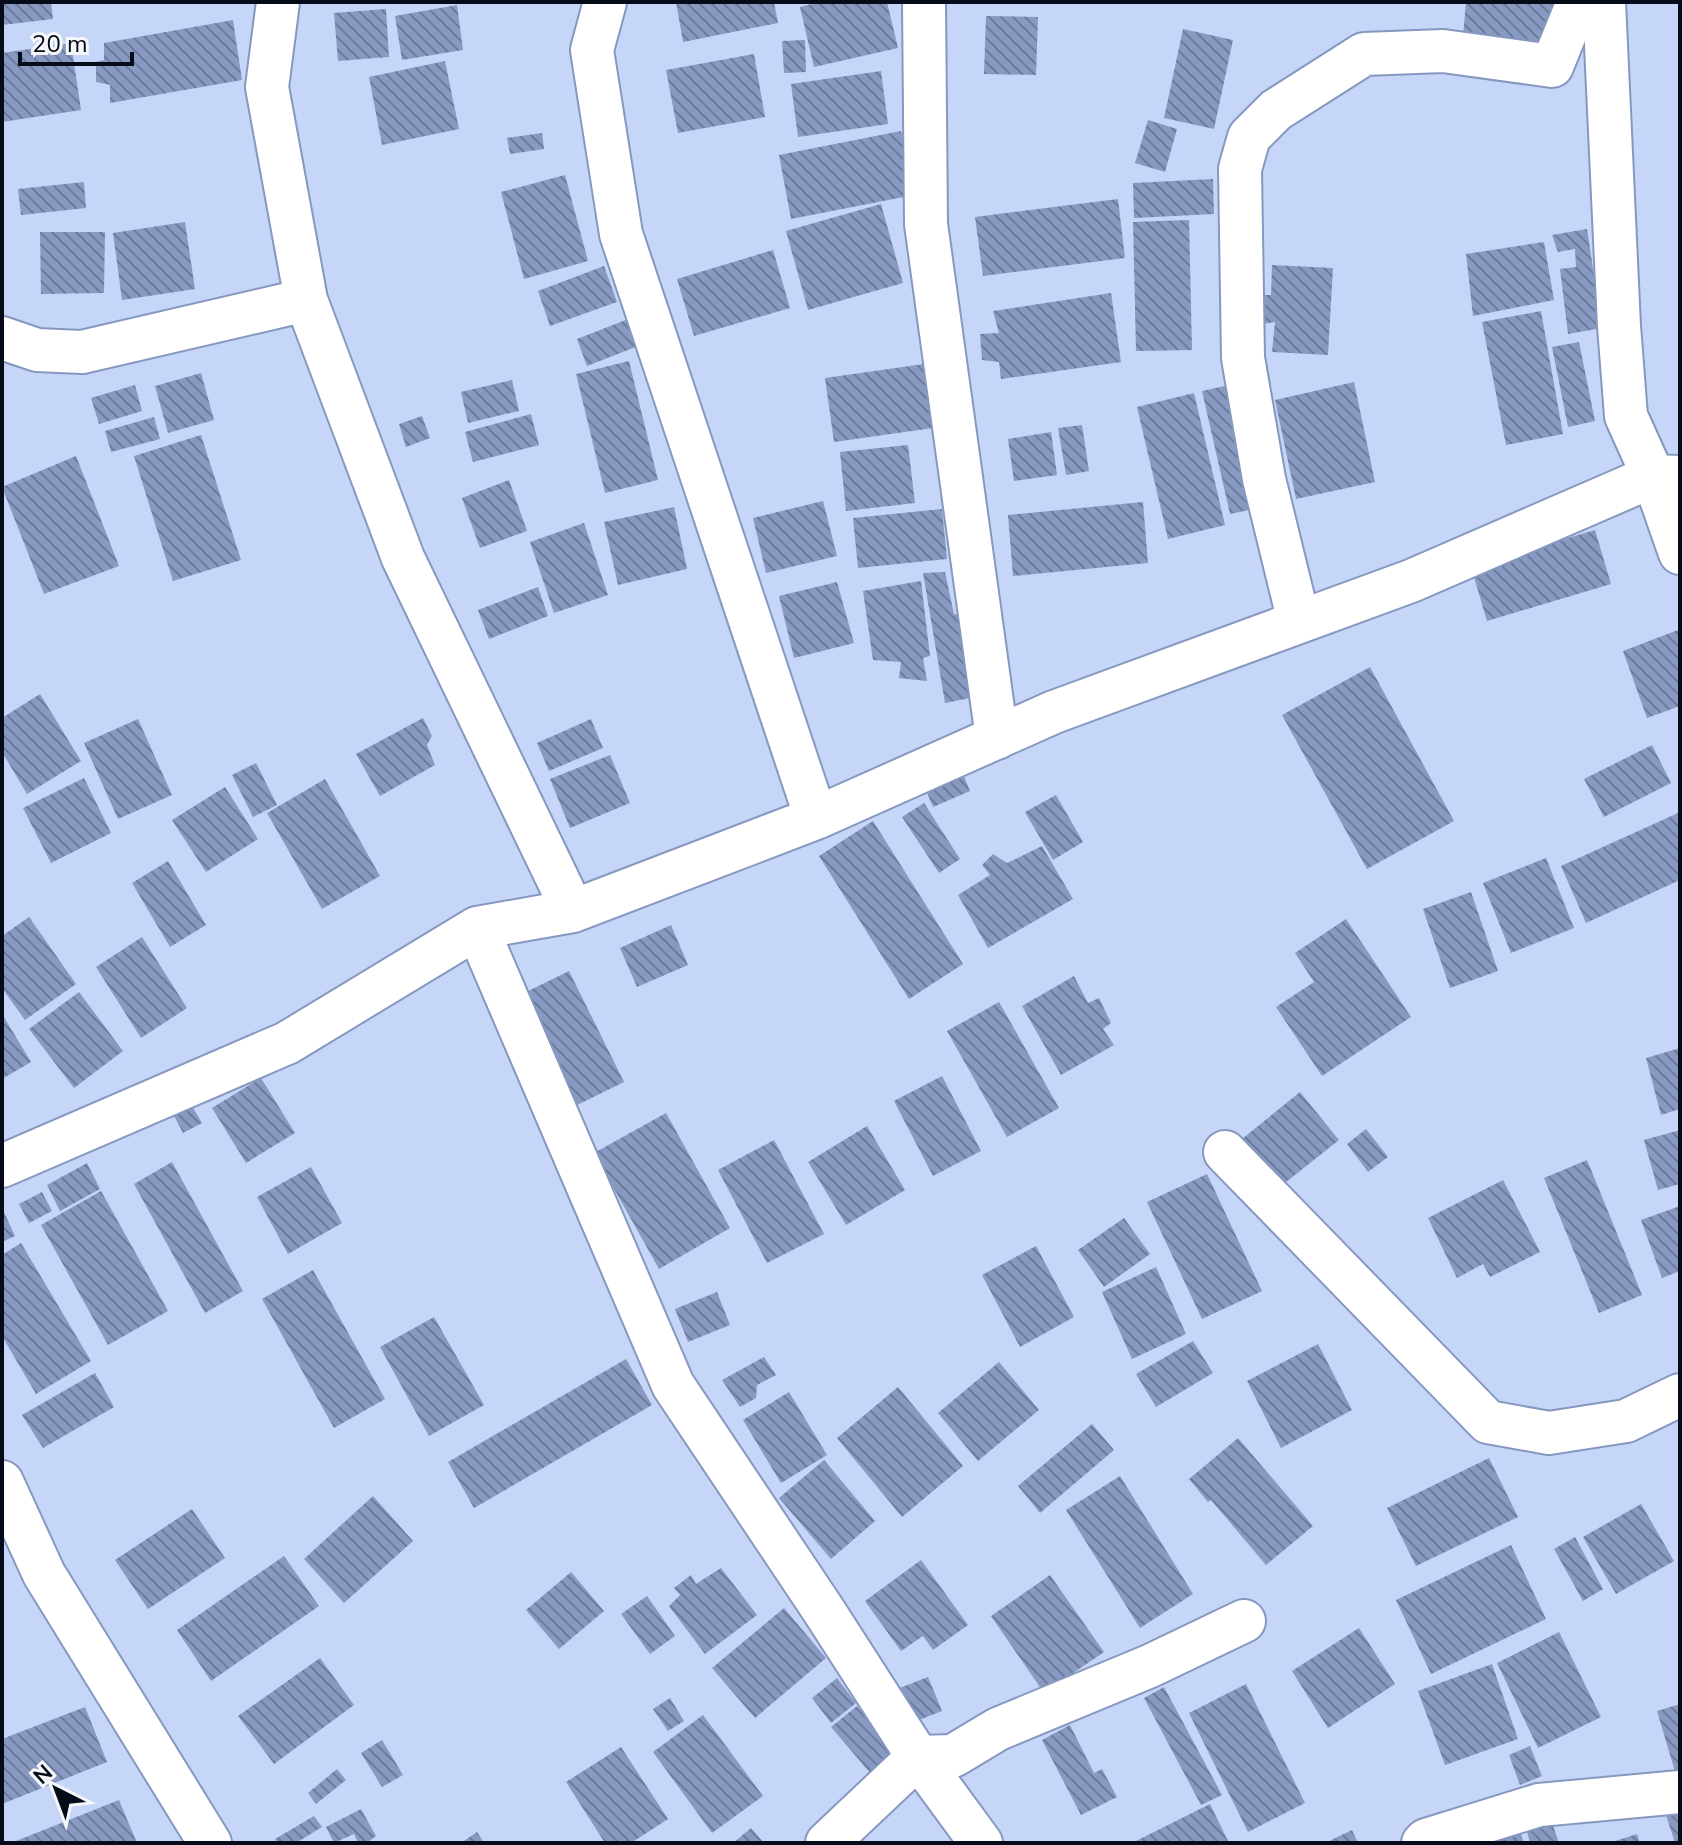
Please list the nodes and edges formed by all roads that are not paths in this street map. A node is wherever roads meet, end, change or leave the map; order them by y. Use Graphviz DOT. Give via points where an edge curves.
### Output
graph roads {
  1 [pos="278,2"];
  2 [pos="605,2"];
  3 [pos="924,2"];
  4 [pos="1578,2"];
  5 [pos="1604,2"];
  6 [pos="306,300"];
  7 [pos="2,338"];
  8 [pos="1666,477"];
  9 [pos="1680,553"];
  10 [pos="1299,622"];
  11 [pos="997,738"];
  12 [pos="816,818"];
  13 [pos="573,911"];
  14 [pos="477,928"];
  15 [pos="1225,1152"];
  16 [pos="2,1166"];
  17 [pos="1680,1395"];
  18 [pos="2,1482"];
  19 [pos="1244,1621"];
  20 [pos="918,1757"];
  21 [pos="1680,1792"];
  22 [pos="210,1843"];
  23 [pos="827,1843"];
  24 [pos="981,1843"];
  25 [pos="1423,1843"];
  1 -- 6 [label="street" via="267,87"];
  2 -- 12 [label="street" via="592,50 621,234"];
  3 -- 11 [label="street" via="926,224"];
  4 -- 10 [label="street" via="1552,66 1443,51 1364,54 1276,110 1249,137 1240,169 1243,358 1264,479"];
  5 -- 8 [label="street" via="1626,416"];
  6 -- 7 [label="street" via="82,352 37,350"];
  6 -- 13 [label="street" via="403,558"];
  8 -- 9 [label="street"];
  8 -- 10 [label="street"];
  10 -- 11 [label="street"];
  11 -- 12 [label="street"];
  12 -- 13 [label="street"];
  13 -- 14 [label="street"];
  14 -- 16 [label="street" via="287,1043"];
  14 -- 20 [label="street" via="673,1385"];
  15 -- 17 [label="street" via="1488,1422 1549,1433 1626,1421"];
  18 -- 22 [label="street" via="44,1574"];
  19 -- 20 [label="street" via="998,1729 953,1756"];
  20 -- 23 [label="street"];
  20 -- 24 [label="street"];
  21 -- 25 [label="street" via="1539,1805"];
}
